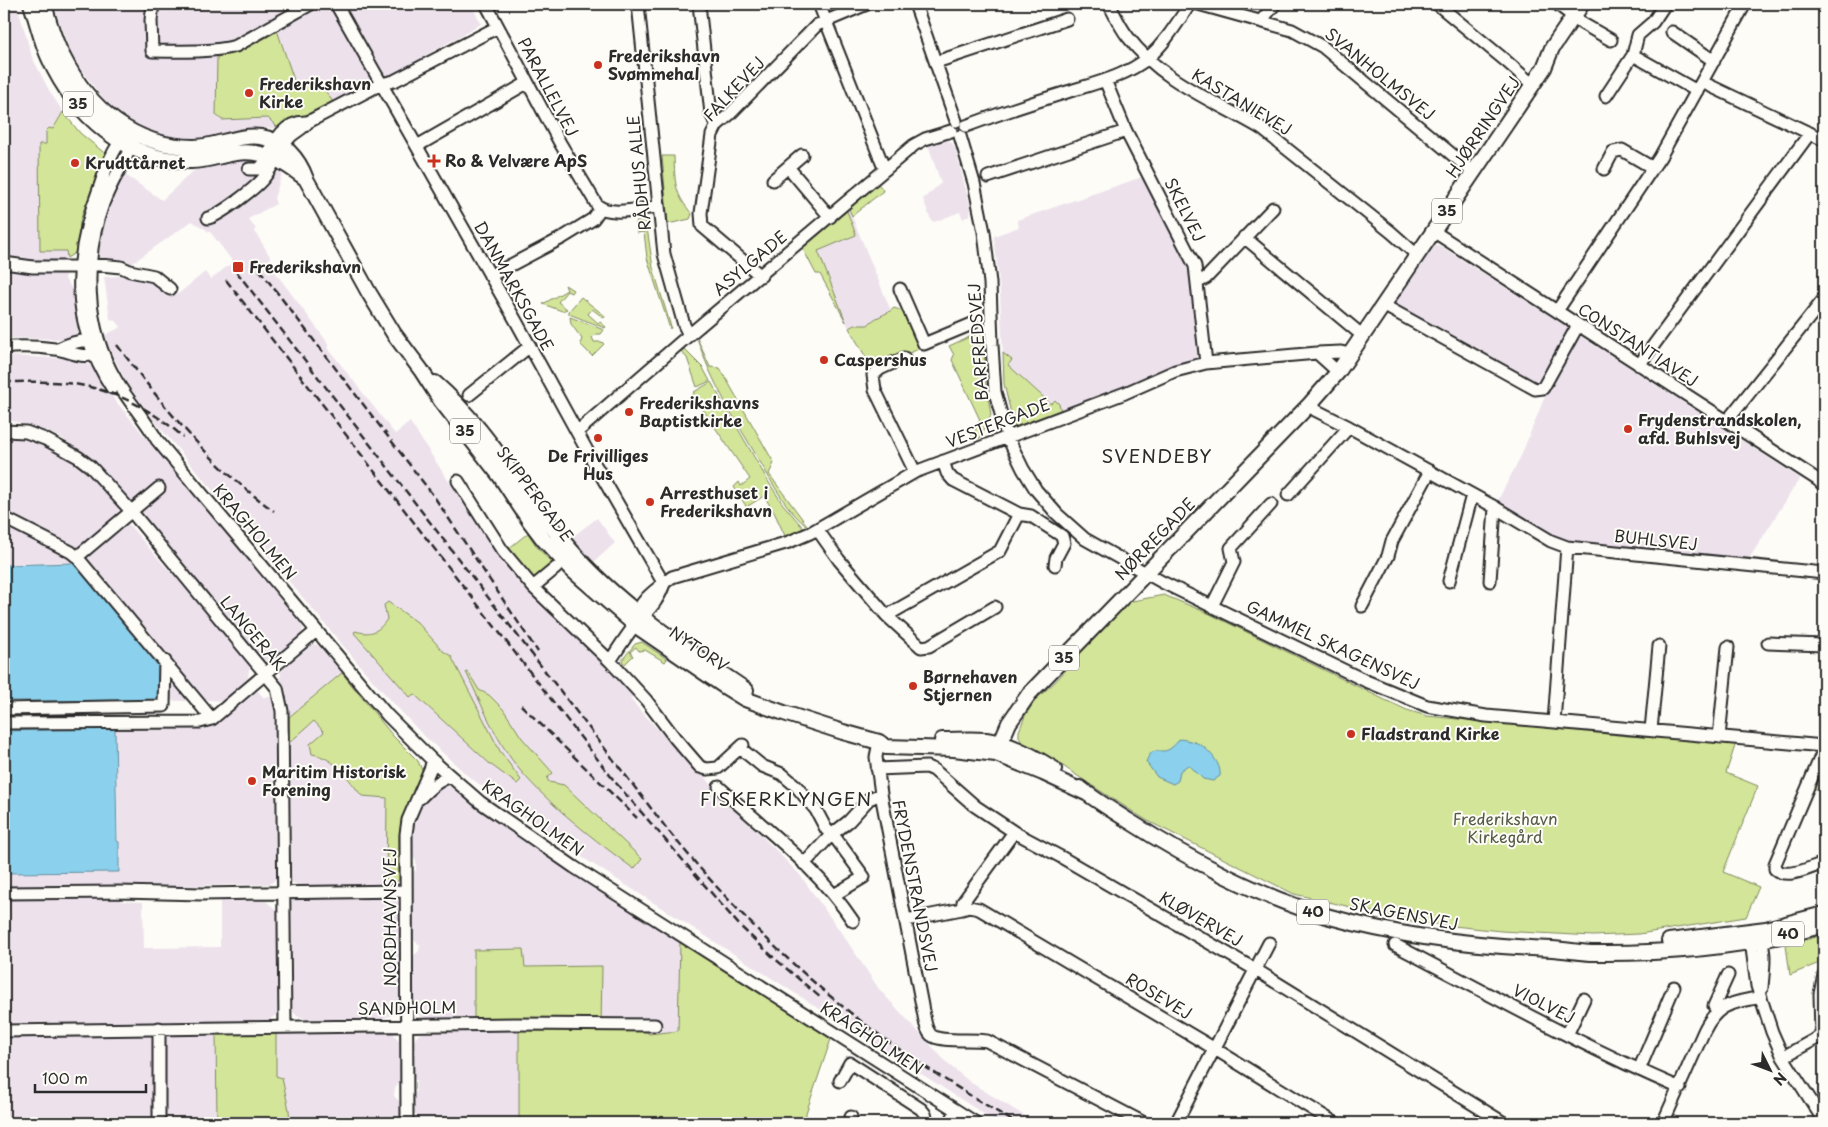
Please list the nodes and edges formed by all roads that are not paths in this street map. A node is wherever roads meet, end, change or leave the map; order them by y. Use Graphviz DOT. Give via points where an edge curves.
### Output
graph roads {
  1 [pos="31,4"];
  2 [pos="44,4"];
  3 [pos="153,4"];
  4 [pos="311,4"];
  5 [pos="336,4"];
  6 [pos="486,4"];
  7 [pos="638,4"];
  8 [pos="699,4"];
  9 [pos="819,4"];
  10 [pos="867,4"];
  11 [pos="915,4"];
  12 [pos="1109,4"];
  13 [pos="1190,4"];
  14 [pos="1198,4"];
  15 [pos="1275,4"];
  16 [pos="1437,4"];
  17 [pos="1557,4"];
  18 [pos="1582,4"];
  19 [pos="1590,4"];
  20 [pos="1665,4"];
  21 [pos="1745,4"];
  22 [pos="1067,19"];
  23 [pos="1576,19"];
  24 [pos="826,20"];
  25 [pos="1261,21"];
  26 [pos="498,27"];
  27 [pos="1672,32"];
  28 [pos="1611,40"];
  29 [pos="1634,55"];
  30 [pos="1147,58"];
  31 [pos="1714,61"];
  32 [pos="936,62"];
  33 [pos="1104,80"];
  34 [pos="381,84"];
  35 [pos="527,84"];
  36 [pos="1533,85"];
  37 [pos="1699,87"];
  38 [pos="1606,96"];
  39 [pos="717,125"];
  40 [pos="958,129"];
  41 [pos="1126,131"];
  42 [pos="1810,133"];
  43 [pos="129,139"];
  44 [pos="1824,140"];
  45 [pos="417,146"];
  46 [pos="275,150"];
  47 [pos="802,155"];
  48 [pos="788,167"];
  49 [pos="1653,168"];
  50 [pos="249,169"];
  51 [pos="886,169"];
  52 [pos="1604,169"];
  53 [pos="1473,172"];
  54 [pos="988,177"];
  55 [pos="773,180"];
  56 [pos="658,207"];
  57 [pos="601,208"];
  58 [pos="1273,208"];
  59 [pos="830,217"];
  60 [pos="208,218"];
  61 [pos="1433,232"];
  62 [pos="1244,238"];
  63 [pos="1417,255"];
  64 [pos="4,263"];
  65 [pos="86,268"];
  66 [pos="490,276"];
  67 [pos="761,276"];
  68 [pos="1198,282"];
  69 [pos="170,289"];
  70 [pos="900,289"];
  71 [pos="1824,299"];
  72 [pos="1383,305"];
  73 [pos="1557,312"];
  74 [pos="972,324"];
  75 [pos="1578,326"];
  76 [pos="1364,334"];
  77 [pos="689,335"];
  78 [pos="94,342"];
  79 [pos="530,346"];
  80 [pos="4,348"];
  81 [pos="58,349"];
  82 [pos="1317,353"];
  83 [pos="94,354"];
  84 [pos="1350,354"];
  85 [pos="904,358"];
  86 [pos="1206,363"];
  87 [pos="1639,365"];
  88 [pos="1338,372"];
  89 [pos="469,395"];
  90 [pos="1310,404"];
  91 [pos="1727,422"];
  92 [pos="4,423"];
  93 [pos="1349,427"];
  94 [pos="4,431"];
  95 [pos="26,432"];
  96 [pos="577,432"];
  97 [pos="1007,436"];
  98 [pos="157,440"];
  99 [pos="943,462"];
  100 [pos="1430,471"];
  101 [pos="915,472"];
  102 [pos="1822,480"];
  103 [pos="458,482"];
  104 [pos="159,488"];
  105 [pos="1288,495"];
  106 [pos="1472,495"];
  107 [pos="1048,503"];
  108 [pos="1271,504"];
  109 [pos="1495,508"];
  110 [pos="132,511"];
  111 [pos="1019,514"];
  112 [pos="1031,516"];
  113 [pos="4,518"];
  114 [pos="817,530"];
  115 [pos="1567,547"];
  116 [pos="77,557"];
  117 [pos="1055,565"];
  118 [pos="556,568"];
  119 [pos="1146,573"];
  120 [pos="1824,573"];
  121 [pos="1490,580"];
  122 [pos="1449,581"];
  123 [pos="664,584"];
  124 [pos="533,587"];
  125 [pos="1212,606"];
  126 [pos="1362,606"];
  127 [pos="995,607"];
  128 [pos="893,612"];
  129 [pos="638,618"];
  130 [pos="316,631"];
  131 [pos="1768,644"];
  132 [pos="1824,645"];
  133 [pos="1659,646"];
  134 [pos="1728,647"];
  135 [pos="165,661"];
  136 [pos="610,661"];
  137 [pos="266,673"];
  138 [pos="4,709"];
  139 [pos="212,719"];
  140 [pos="1554,722"];
  141 [pos="4,723"];
  142 [pos="1651,730"];
  143 [pos="1720,737"];
  144 [pos="879,742"];
  145 [pos="1824,748"];
  146 [pos="998,749"];
  147 [pos="432,760"];
  148 [pos="878,769"];
  149 [pos="450,777"];
  150 [pos="719,787"];
  151 [pos="881,794"];
  152 [pos="416,803"];
  153 [pos="1014,832"];
  154 [pos="831,835"];
  155 [pos="1824,863"];
  156 [pos="804,864"];
  157 [pos="405,891"];
  158 [pos="4,892"];
  159 [pos="284,893"];
  160 [pos="834,895"];
  161 [pos="962,908"];
  162 [pos="1824,914"];
  163 [pos="853,920"];
  164 [pos="906,920"];
  165 [pos="1824,925"];
  166 [pos="1756,937"];
  167 [pos="1269,943"];
  168 [pos="1395,945"];
  169 [pos="1256,970"];
  170 [pos="1728,975"];
  171 [pos="1824,975"];
  172 [pos="1674,987"];
  173 [pos="1761,997"];
  174 [pos="1584,999"];
  175 [pos="1717,1012"];
  176 [pos="406,1025"];
  177 [pos="655,1025"];
  178 [pos="285,1026"];
  179 [pos="159,1028"];
  180 [pos="4,1031"];
  181 [pos="1568,1035"];
  182 [pos="1823,1036"];
  183 [pos="1215,1048"];
  184 [pos="1784,1057"];
  185 [pos="1639,1070"];
  186 [pos="840,1080"];
  187 [pos="1680,1088"];
  188 [pos="956,1111"];
  189 [pos="1824,1121"];
  190 [pos="160,1123"];
  191 [pos="407,1123"];
  192 [pos="928,1123"];
  193 [pos="950,1123"];
  194 [pos="976,1123"];
  195 [pos="1144,1123"];
  196 [pos="1176,1123"];
  197 [pos="1335,1123"];
  198 [pos="1504,1123"];
  199 [pos="1663,1123"];
  1 -- 43 [label="main road, 35" via="48,57 62,83 105,132"];
  2 -- 43 [label="main road, 35" via="70,70"];
  3 -- 4 [label="street" via="152,51 223,50"];
  5 -- 34 [label="street, DANMARKSGADE"];
  6 -- 26 [label="street, PARALLELVEJ"];
  7 -- 56 [label="street, RÅDHUS ALLE"];
  8 -- 39 [label="street" via="710,114"];
  9 -- 24 [label="street"];
  10 -- 24 [label="street, FALKEVEJ"];
  11 -- 32 [label="street, BARFREDSVEJ"];
  12 -- 30 [label="street, KASTANIEVEJ" via="1126,35"];
  13 -- 30 [label="street, ASYLGADE" via="1172,32"];
  14 -- 25 [label="street, SVANHOLMSVEJ"];
  15 -- 25 [label="street"];
  16 -- 36 [label="street"];
  17 -- 23 [label="street"];
  18 -- 23 [label="main road, HJØRRINGVEJ / 35"];
  19 -- 23 [label="main road, HJØRRINGVEJ / 35"];
  20 -- 29 [label="street" via="1638,35"];
  21 -- 31 [label="street"];
  22 -- 32 [label="street"];
  23 -- 28 [label="street"];
  23 -- 36 [label="main road, HJØRRINGVEJ / 35" via="1552,48"];
  24 -- 39 [label="street, FALKEVEJ" via="817,24"];
  24 -- 51 [label="street"];
  25 -- 53 [label="street, SVANHOLMSVEJ" via="1292,30 1323,47"];
  26 -- 34 [label="street"];
  26 -- 35 [label="street, PARALLELVEJ"];
  27 -- 31 [label="street"];
  29 -- 37 [label="street"];
  29 -- 38 [label="street"];
  30 -- 33 [label="street, ASYLGADE" via="1131,69"];
  30 -- 63 [label="street, KASTANIEVEJ" via="1191,91 1262,129"];
  31 -- 37 [label="street"];
  32 -- 40 [label="street, BARFREDSVEJ"];
  33 -- 40 [label="street, ASYLGADE"];
  33 -- 41 [label="street, SKELVEJ"];
  34 -- 45 [label="street, DANMARKSGADE"];
  34 -- 46 [label="street" via="308,122"];
  35 -- 45 [label="street"];
  35 -- 57 [label="street, PARALLELVEJ"];
  36 -- 53 [label="main road, HJØRRINGVEJ / 35"];
  37 -- 42 [label="street"];
  37 -- 49 [label="street"];
  39 -- 67 [label="street, FALKEVEJ" via="712,135 700,212 702,226"];
  40 -- 51 [label="street, ASYLGADE" via="914,145"];
  40 -- 97 [label="street, BARFREDSVEJ" via="984,232 996,392"];
  41 -- 54 [label="street"];
  41 -- 68 [label="street, SKELVEJ" via="1195,266"];
  42 -- 44 [label="street"];
  42 -- 87 [label="street"];
  43 -- 46 [label="main road, 35" via="197,147 260,137"];
  43 -- 65 [label="street, KRAGHOLMEN" via="104,201"];
  45 -- 66 [label="street, DANMARKSGADE"];
  46 -- 50 [label="street" via="259,169"];
  46 -- 60 [label="street" via="261,181 222,212"];
  46 -- 129 [label="main road, SKIPPERGADE / 35" via="299,161 381,315 544,540 572,570"];
  47 -- 48 [label="street"];
  48 -- 55 [label="street"];
  48 -- 59 [label="street"];
  49 -- 52 [label="street" via="1622,150 1613,152"];
  49 -- 73 [label="street"];
  51 -- 59 [label="street, ASYLGADE"];
  53 -- 61 [label="main road, HJØRRINGVEJ / 35"];
  56 -- 57 [label="street" via="613,211"];
  56 -- 77 [label="street, RÅDHUS ALLE" via="669,276"];
  57 -- 66 [label="street" via="593,219 562,238"];
  58 -- 62 [label="street"];
  59 -- 67 [label="street, ASYLGADE"];
  61 -- 63 [label="main road, HJØRRINGVEJ / 35"];
  61 -- 73 [label="street, CONSTANTIAVEJ"];
  62 -- 68 [label="street" via="1206,278"];
  62 -- 76 [label="street"];
  63 -- 72 [label="main road, HJØRRINGVEJ / 35"];
  64 -- 65 [label="street"];
  65 -- 69 [label="street" via="154,276"];
  65 -- 78 [label="street, KRAGHOLMEN" via="78,275 80,303"];
  66 -- 79 [label="street, DANMARKSGADE"];
  67 -- 77 [label="street, ASYLGADE"];
  68 -- 86 [label="street, SKELVEJ"];
  70 -- 74 [label="street" via="924,344"];
  71 -- 91 [label="street"];
  72 -- 75 [label="street" via="1535,389 1543,388"];
  72 -- 76 [label="main road, HJØRRINGVEJ / 35"];
  73 -- 75 [label="street, CONSTANTIAVEJ"];
  75 -- 87 [label="street, CONSTANTIAVEJ"];
  76 -- 84 [label="main road, HJØRRINGVEJ / 35"];
  77 -- 96 [label="street, ASYLGADE"];
  78 -- 81 [label="street"];
  78 -- 83 [label="street, KRAGHOLMEN"];
  78 -- 98 [label="street, KRAGHOLMEN" via="115,380"];
  79 -- 89 [label="street"];
  79 -- 96 [label="street, DANMARKSGADE"];
  80 -- 81 [label="street"];
  81 -- 83 [label="street" via="87,356"];
  82 -- 84 [label="street, VESTERGADE"];
  82 -- 86 [label="street, VESTERGADE"];
  82 -- 88 [label="street"];
  83 -- 98 [label="street, KRAGHOLMEN" via="117,396"];
  84 -- 88 [label="main road, NØRREGADE / 35"];
  85 -- 101 [label="street" via="880,369 872,380"];
  86 -- 97 [label="street, VESTERGADE"];
  87 -- 91 [label="street, CONSTANTIAVEJ"];
  88 -- 90 [label="main road, NØRREGADE / 35"];
  90 -- 93 [label="street, BUHLSVEJ" via="1315,410"];
  90 -- 119 [label="main road, NØRREGADE / 35"];
  91 -- 102 [label="street, CONSTANTIAVEJ"];
  92 -- 95 [label="street, LANGERAK"];
  93 -- 100 [label="street, BUHLSVEJ"];
  93 -- 105 [label="street"];
  94 -- 95 [label="street, LANGERAK"];
  95 -- 110 [label="street, LANGERAK" via="78,457 105,480"];
  96 -- 123 [label="street, DANMARKSGADE"];
  97 -- 99 [label="street, VESTERGADE"];
  97 -- 107 [label="street, BARFREDSVEJ" via="1032,483"];
  98 -- 130 [label="street, KRAGHOLMEN"];
  99 -- 101 [label="street, VESTERGADE"];
  99 -- 111 [label="street" via="953,480"];
  100 -- 106 [label="street, BUHLSVEJ"];
  100 -- 126 [label="street"];
  101 -- 114 [label="street, VESTERGADE"];
  103 -- 124 [label="street" via="502,550"];
  104 -- 110 [label="street"];
  106 -- 109 [label="street, BUHLSVEJ"];
  106 -- 122 [label="street"];
  107 -- 112 [label="street"];
  107 -- 119 [label="street, BARFREDSVEJ" via="1085,539"];
  108 -- 125 [label="street" via="1231,548 1234,562"];
  109 -- 115 [label="street, BUHLSVEJ" via="1552,542"];
  109 -- 121 [label="street"];
  110 -- 116 [label="street"];
  110 -- 137 [label="street, LANGERAK"];
  111 -- 112 [label="street"];
  111 -- 128 [label="street" via="1000,551"];
  112 -- 117 [label="street" via="1063,538"];
  113 -- 116 [label="street"];
  114 -- 123 [label="street, VESTERGADE" via="789,542 672,578"];
  114 -- 127 [label="street" via="887,616 921,647 929,646"];
  115 -- 120 [label="street, BUHLSVEJ"];
  115 -- 140 [label="street"];
  116 -- 135 [label="street"];
  118 -- 124 [label="street"];
  119 -- 125 [label="street, GAMMEL SKAGENSVEJ"];
  119 -- 146 [label="main road, NØRREGADE / 35" via="1029,694 1016,710"];
  123 -- 129 [label="street" via="660,595"];
  124 -- 136 [label="street"];
  125 -- 140 [label="street, GAMMEL SKAGENSVEJ" via="1411,701 1455,712"];
  129 -- 136 [label="street"];
  129 -- 144 [label="main road, NYTORV / 35" via="696,669 769,707"];
  130 -- 137 [label="street"];
  130 -- 147 [label="street, KRAGHOLMEN" via="387,715"];
  131 -- 132 [label="street"];
  133 -- 142 [label="street"];
  134 -- 143 [label="street"];
  135 -- 138 [label="street" via="164,706"];
  135 -- 139 [label="street"];
  136 -- 154 [label="street" via="700,767 718,768 741,746 762,766 782,774 796,786"];
  137 -- 139 [label="street"];
  137 -- 159 [label="street, LANGERAK" via="277,688 282,711"];
  139 -- 141 [label="street" via="200,722"];
  140 -- 142 [label="street, GAMMEL SKAGENSVEJ"];
  142 -- 143 [label="street, GAMMEL SKAGENSVEJ"];
  143 -- 145 [label="street, GAMMEL SKAGENSVEJ"];
  144 -- 146 [label="main road, 35" via="986,740"];
  144 -- 148 [label="street, FRYDENSTRANDSVEJ"];
  145 -- 155 [label="street" via="1775,869 1783,874"];
  146 -- 166 [label="main road, SKAGENSVEJ / 40" via="1086,793 1184,854 1261,892 1329,917 1365,926 1453,942 1589,953 1658,951"];
  147 -- 149 [label="street, KRAGHOLMEN"];
  147 -- 152 [label="street, NORDHAVNSVEJ"];
  148 -- 151 [label="street, FRYDENSTRANDSVEJ"];
  148 -- 153 [label="street, KLØVERVEJ" via="927,767 934,770 975,806"];
  149 -- 152 [label="street, NORDHAVNSVEJ" via="431,787"];
  149 -- 188 [label="street, KRAGHOLMEN" via="480,802 574,867"];
  150 -- 156 [label="street"];
  151 -- 154 [label="street" via="869,799"];
  151 -- 164 [label="street, FRYDENSTRANDSVEJ"];
  152 -- 157 [label="street, NORDHAVNSVEJ" via="406,834"];
  153 -- 161 [label="street" via="963,902"];
  153 -- 169 [label="street, KLØVERVEJ"];
  154 -- 156 [label="street"];
  154 -- 160 [label="street" via="864,877"];
  156 -- 160 [label="street"];
  157 -- 159 [label="street"];
  157 -- 176 [label="street, NORDHAVNSVEJ"];
  158 -- 159 [label="street"];
  159 -- 178 [label="street, LANGERAK"];
  160 -- 163 [label="street"];
  161 -- 164 [label="street"];
  161 -- 183 [label="street, ROSEVEJ" via="979,909"];
  162 -- 166 [label="main road, SKAGENSVEJ / 40"];
  164 -- 195 [label="street, FRYDENSTRANDSVEJ" via="924,1016 931,1034 940,1039 987,1040"];
  165 -- 166 [label="main road, SKAGENSVEJ / 40"];
  166 -- 173 [label="street" via="1757,986"];
  167 -- 169 [label="street"];
  168 -- 181 [label="street, VIOLVEJ"];
  169 -- 183 [label="street"];
  169 -- 198 [label="street, KLØVERVEJ"];
  170 -- 175 [label="street" via="1714,1006"];
  171 -- 182 [label="street" via="1820,994"];
  172 -- 185 [label="street"];
  173 -- 175 [label="street" via="1726,1004"];
  173 -- 184 [label="street"];
  174 -- 181 [label="street"];
  175 -- 187 [label="street" via="1708,1023"];
  176 -- 177 [label="street, SANDHOLM"];
  176 -- 178 [label="street, SANDHOLM"];
  176 -- 191 [label="street, NORDHAVNSVEJ"];
  178 -- 179 [label="street, SANDHOLM"];
  179 -- 180 [label="street, SANDHOLM"];
  179 -- 190 [label="street"];
  181 -- 185 [label="street, VIOLVEJ"];
  182 -- 184 [label="street"];
  183 -- 196 [label="street"];
  183 -- 197 [label="street, ROSEVEJ"];
  184 -- 189 [label="street"];
  185 -- 187 [label="street, VIOLVEJ"];
  186 -- 192 [label="street" via="850,1063 921,1109"];
  187 -- 199 [label="street"];
  188 -- 193 [label="street"];
  188 -- 194 [label="street, KRAGHOLMEN"];
}
